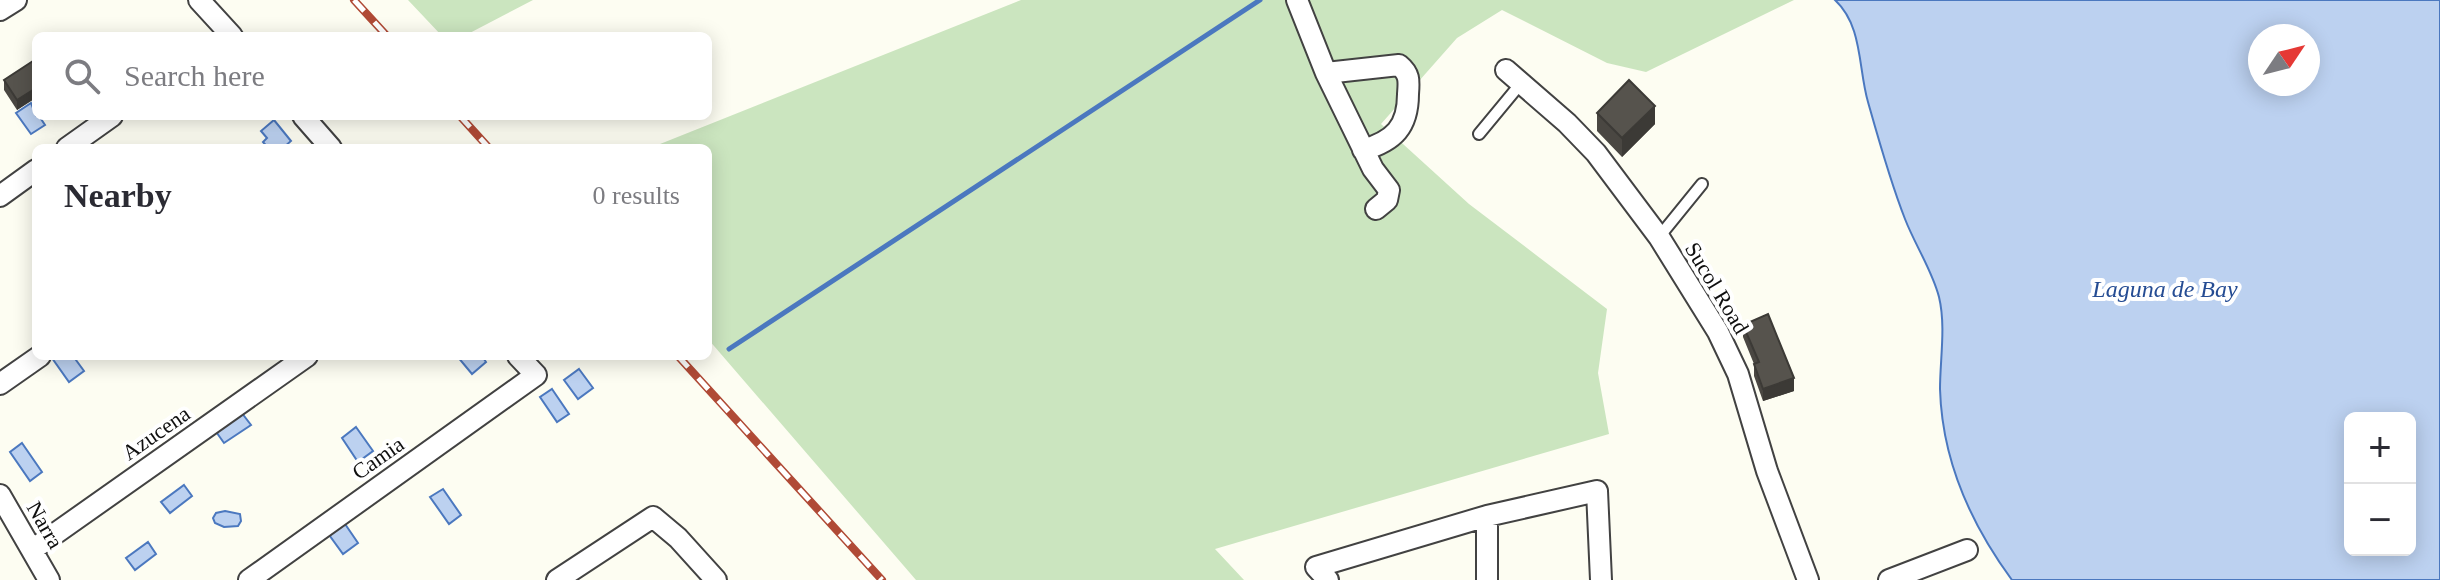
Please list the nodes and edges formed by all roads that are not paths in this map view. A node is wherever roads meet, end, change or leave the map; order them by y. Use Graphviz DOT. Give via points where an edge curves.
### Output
graph roads {
  1 [pos="16,0"];
  2 [pos="199,0"];
  3 [pos="1297,0"];
  4 [pos="0,10"];
  5 [pos="226,32"];
  6 [pos="1326,73"];
  7 [pos="1514,76"];
  8 [pos="106,120"];
  9 [pos="306,120"];
  10 [pos="1479,134"];
  11 [pos="73,144"];
  12 [pos="328,144"];
  13 [pos="1363,150"];
  14 [pos="32,173"];
  15 [pos="1702,184"];
  16 [pos="0,196"];
  17 [pos="1376,209"];
  18 [pos="1659,237"];
  19 [pos="34,360"];
  20 [pos="301,360"];
  21 [pos="522,360"];
  22 [pos="0,384"];
  23 [pos="0,495"];
  24 [pos="1487,516"];
  25 [pos="32,550"];
  26 [pos="1967,550"];
  27 [pos="49,580"];
  28 [pos="249,580"];
  29 [pos="557,580"];
  30 [pos="716,580"];
  31 [pos="1328,580"];
  32 [pos="1487,580"];
  33 [pos="1601,580"];
  34 [pos="1808,580"];
  35 [pos="1889,580"];
  1 -- 4 [label="street"];
  2 -- 5 [label="street"];
  3 -- 6 [label="street"];
  6 -- 13 [label="street"];
  6 -- 13 [label="street" via="1399,65 1409,77 1405,121 1385,142"];
  7 -- 10 [label="lane"];
  7 -- 18 [label="street, Sucol Road" via="1596,153"];
  8 -- 11 [label="street"];
  9 -- 12 [label="street"];
  13 -- 17 [label="street" via="1389,190"];
  14 -- 16 [label="street"];
  15 -- 18 [label="lane"];
  18 -- 34 [label="street, Sucol Road" via="1738,374"];
  19 -- 22 [label="street"];
  20 -- 25 [label="street, Azucena"];
  21 -- 28 [label="street, Camia" via="536,375"];
  23 -- 25 [label="street, Narra"];
  24 -- 31 [label="street" via="1316,567"];
  24 -- 32 [label="street"];
  24 -- 33 [label="street" via="1597,491"];
  25 -- 27 [label="street, Narra"];
  26 -- 35 [label="street"];
  29 -- 30 [label="street" via="653,517"];
}
